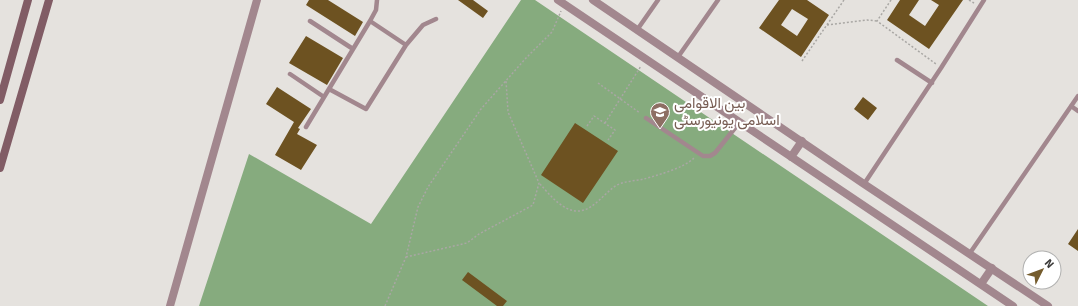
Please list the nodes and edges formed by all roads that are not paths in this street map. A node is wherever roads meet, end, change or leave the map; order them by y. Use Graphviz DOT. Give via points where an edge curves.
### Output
graph roads {
  1 [pos="28,0"];
  2 [pos="49,0"];
  3 [pos="257,0"];
  4 [pos="377,0"];
  5 [pos="593,0"];
  6 [pos="658,0"];
  7 [pos="718,0"];
  8 [pos="984,0"];
  9 [pos="563,2"];
  10 [pos="436,20"];
  11 [pos="310,21"];
  12 [pos="370,21"];
  13 [pos="638,30"];
  14 [pos="406,45"];
  15 [pos="353,49"];
  16 [pos="678,58"];
  17 [pos="897,60"];
  18 [pos="290,74"];
  19 [pos="932,82"];
  20 [pos="329,88"];
  21 [pos="324,96"];
  22 [pos="1078,96"];
  23 [pos="0,100"];
  24 [pos="1071,106"];
  25 [pos="1078,112"];
  26 [pos="646,118"];
  27 [pos="739,123"];
  28 [pos="306,127"];
  29 [pos="802,141"];
  30 [pos="791,157"];
  31 [pos="0,168"];
  32 [pos="864,184"];
  33 [pos="970,253"];
  34 [pos="992,268"];
  35 [pos="981,284"];
  36 [pos="1009,305"];
  37 [pos="170,306"];
  38 [pos="1048,306"];
  1 -- 23 [label="main road"];
  2 -- 31 [label="main road"];
  3 -- 37 [label="street"];
  4 -- 12 [label="lane" via="376,10"];
  5 -- 13 [label="street"];
  6 -- 13 [label="lane"];
  7 -- 16 [label="lane"];
  8 -- 19 [label="lane"];
  9 -- 27 [label="street"];
  10 -- 14 [label="lane" via="423,24"];
  11 -- 15 [label="lane"];
  12 -- 14 [label="lane"];
  12 -- 15 [label="lane"];
  13 -- 16 [label="street"];
  14 -- 20 [label="lane" via="366,109"];
  15 -- 20 [label="lane"];
  16 -- 29 [label="street"];
  17 -- 19 [label="lane"];
  18 -- 21 [label="lane"];
  19 -- 32 [label="lane"];
  20 -- 21 [label="lane"];
  21 -- 28 [label="lane"];
  22 -- 24 [label="lane"];
  24 -- 25 [label="lane"];
  24 -- 33 [label="lane"];
  26 -- 27 [label="lane" via="703,156 715,153"];
  27 -- 30 [label="street"];
  29 -- 30 [label="street"];
  29 -- 32 [label="street"];
  30 -- 35 [label="street"];
  32 -- 33 [label="street"];
  33 -- 34 [label="street"];
  34 -- 35 [label="street"];
  34 -- 38 [label="street"];
  35 -- 36 [label="street"];
}
